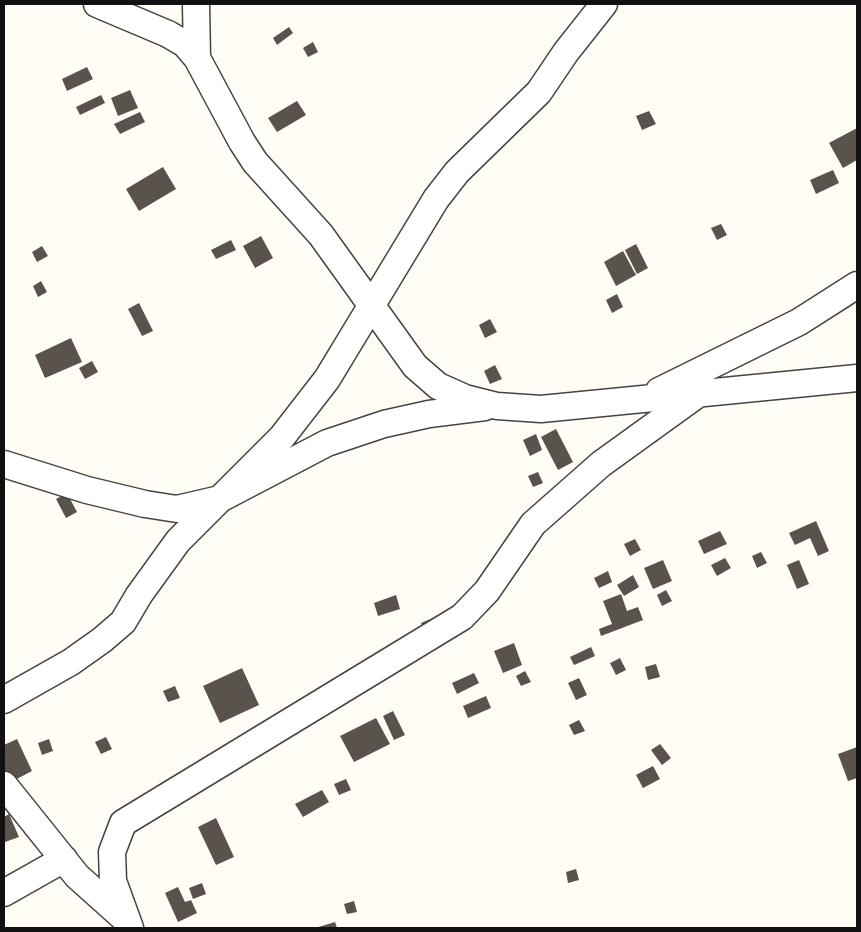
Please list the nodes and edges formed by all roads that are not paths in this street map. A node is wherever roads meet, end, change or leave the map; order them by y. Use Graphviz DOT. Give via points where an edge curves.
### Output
graph roads {
  1 [pos="97,4"];
  2 [pos="196,4"];
  3 [pos="604,4"];
  4 [pos="197,58"];
  5 [pos="857,285"];
  6 [pos="372,306"];
  7 [pos="857,378"];
  8 [pos="698,393"];
  9 [pos="645,398"];
  10 [pos="497,406"];
  11 [pos="4,464"];
  12 [pos="220,499"];
  13 [pos="4,700"];
  14 [pos="4,785"];
  15 [pos="64,859"];
  16 [pos="4,893"];
  17 [pos="130,925"];
  1 -- 4 [label="street" via="168,34 185,44"];
  2 -- 4 [label="street"];
  3 -- 6 [label="street" via="539,92 457,172 436,199 400,254"];
  4 -- 6 [label="street" via="255,162 321,235"];
  5 -- 9 [label="street" via="799,322"];
  6 -- 10 [label="street" via="415,366 438,386 465,398"];
  6 -- 12 [label="street" via="327,379 282,437"];
  7 -- 8 [label="street"];
  8 -- 9 [label="street"];
  8 -- 17 [label="street" via="601,464 533,524 487,591 462,617 123,823 112,852 113,881"];
  9 -- 10 [label="street" via="541,408"];
  10 -- 12 [label="street" via="429,414 327,442"];
  11 -- 12 [label="street" via="145,504 177,509"];
  12 -- 13 [label="street" via="178,541 123,622 71,662"];
  14 -- 15 [label="street"];
  15 -- 16 [label="street"];
  15 -- 17 [label="street" via="77,876"];
}
